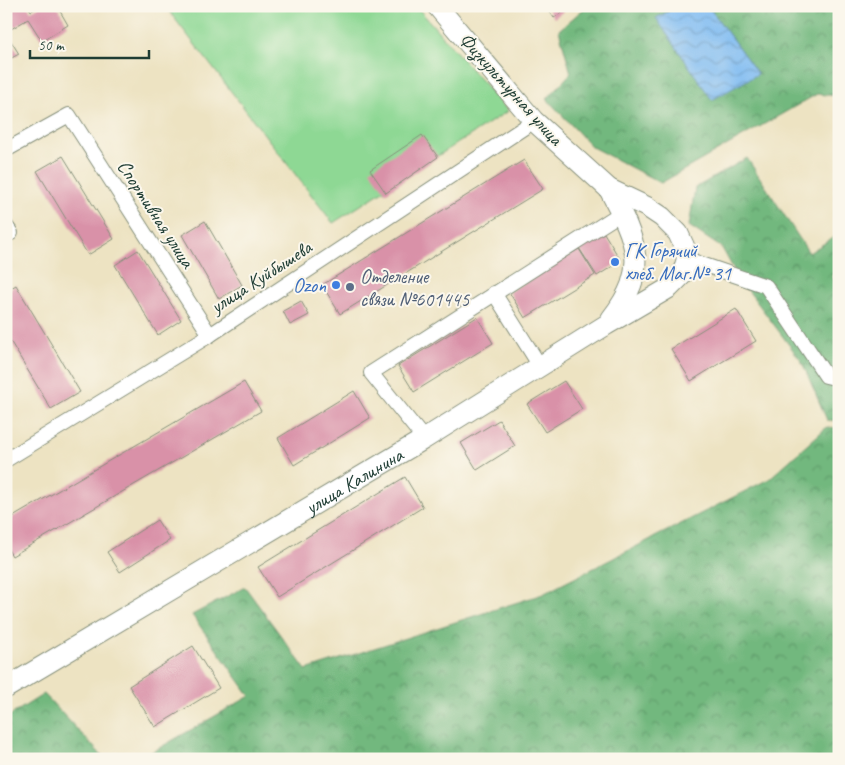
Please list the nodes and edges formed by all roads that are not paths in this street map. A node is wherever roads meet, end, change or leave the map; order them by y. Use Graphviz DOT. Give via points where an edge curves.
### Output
graph roads {
  1 [pos="437,6"];
  2 [pos="534,121"];
  3 [pos="6,150"];
  4 [pos="609,190"];
  5 [pos="647,207"];
  6 [pos="622,213"];
  7 [pos="687,259"];
  8 [pos="633,282"];
  9 [pos="494,293"];
  10 [pos="656,297"];
  11 [pos="606,325"];
  12 [pos="210,335"];
  13 [pos="540,366"];
  14 [pos="839,379"];
  15 [pos="424,439"];
  16 [pos="6,460"];
  17 [pos="6,688"];
  1 -- 2 [label="main road, Физкультурная улица"];
  2 -- 4 [label="main road, Физкультурная улица"];
  2 -- 12 [label="street, улица Куйбышева"];
  3 -- 12 [label="street, Спортивная улица" via="69,115"];
  4 -- 5 [label="main road, Физкультурная улица"];
  4 -- 6 [label="main road, Физкультурная улица"];
  5 -- 6 [label="main road"];
  5 -- 7 [label="main road, Физкультурная улица" via="678,232"];
  6 -- 8 [label="main road, Физкультурная улица" via="634,242"];
  6 -- 9 [label="street"];
  7 -- 10 [label="main road, улица Калинина" via="682,275"];
  7 -- 14 [label="street" via="766,286 826,376"];
  8 -- 10 [label="main road" via="643,295"];
  8 -- 11 [label="main road, Физкультурная улица" via="625,301"];
  9 -- 13 [label="street"];
  9 -- 15 [label="street" via="372,373"];
  10 -- 11 [label="main road, улица Калинина"];
  11 -- 13 [label="main road, улица Калинина"];
  12 -- 16 [label="street, улица Куйбышева"];
  13 -- 15 [label="main road, улица Калинина"];
  15 -- 17 [label="main road, улица Калинина"];
}
